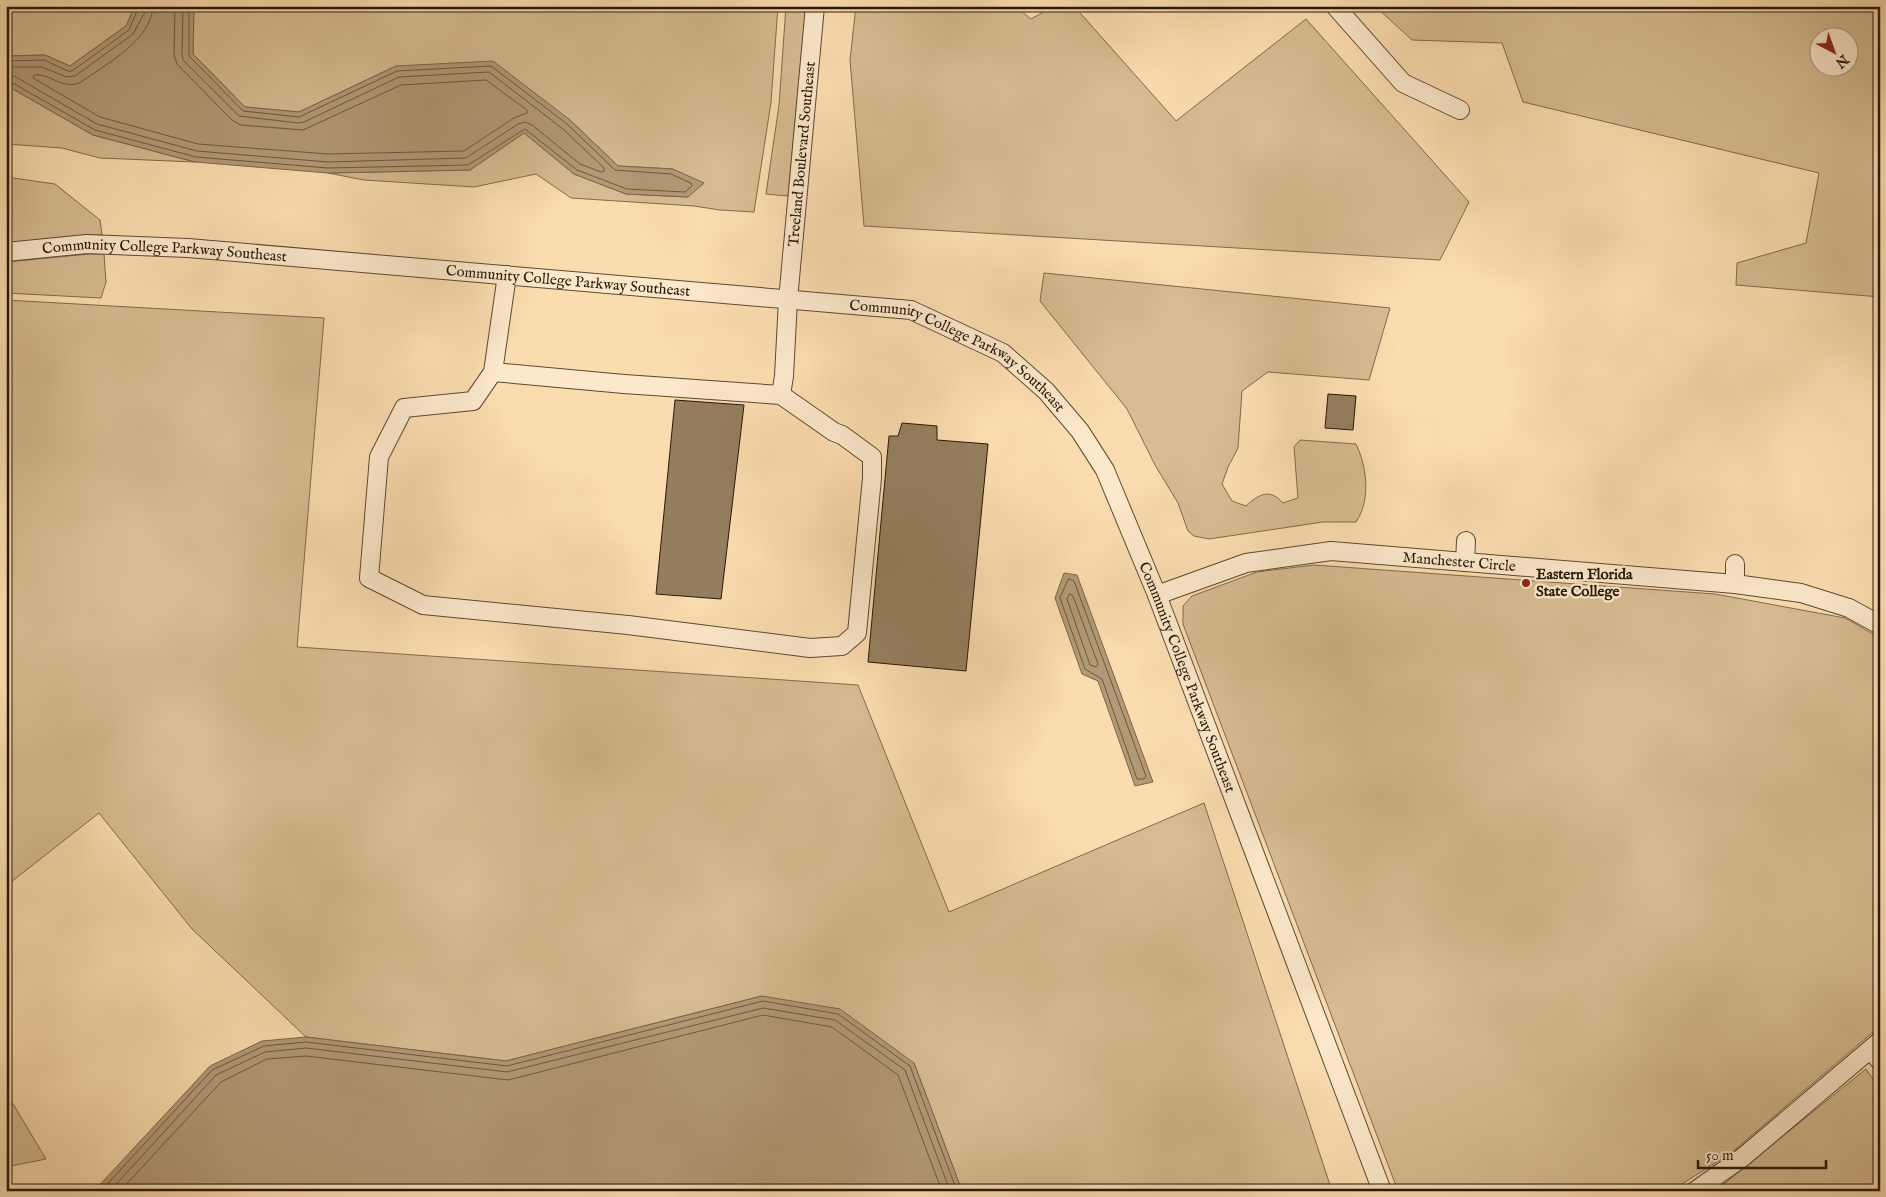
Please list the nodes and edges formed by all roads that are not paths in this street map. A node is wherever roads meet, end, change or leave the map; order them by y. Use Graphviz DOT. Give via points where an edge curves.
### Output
graph roads {
  1 [pos="815,6"];
  2 [pos="1335,6"];
  3 [pos="1460,110"];
  4 [pos="6,252"];
  5 [pos="507,275"];
  6 [pos="788,300"];
  7 [pos="494,372"];
  8 [pos="781,394"];
  9 [pos="1466,541"];
  10 [pos="1465,562"];
  11 [pos="1735,564"];
  12 [pos="1735,584"];
  13 [pos="1157,596"];
  14 [pos="1880,625"];
  15 [pos="1876,1051"];
  16 [pos="1382,1191"];
  17 [pos="1695,1191"];
  1 -- 6 [label="street, Treeland Boulevard Southeast"];
  2 -- 3 [label="street" via="1403,83"];
  4 -- 5 [label="street, Community College Parkway Southeast" via="87,244 188,248"];
  5 -- 6 [label="street, Community College Parkway Southeast"];
  5 -- 7 [label="street"];
  6 -- 8 [label="street, Treeland Boulevard Southeast"];
  6 -- 13 [label="street, Community College Parkway Southeast" via="911,310 1002,354 1046,392 1095,454 1124,512"];
  7 -- 8 [label="street"];
  7 -- 8 [label="street" via="473,401 404,408 379,457 369,578 423,605 628,625 810,648 842,646 857,633 872,457"];
  9 -- 10 [label="street"];
  10 -- 12 [label="street, Manchester Circle"];
  10 -- 13 [label="street, Manchester Circle" via="1331,552 1246,562"];
  11 -- 12 [label="street"];
  12 -- 14 [label="street, Manchester Circle" via="1801,593 1849,608"];
  13 -- 16 [label="street, Community College Parkway Southeast"];
  15 -- 17 [label="street"];
}
